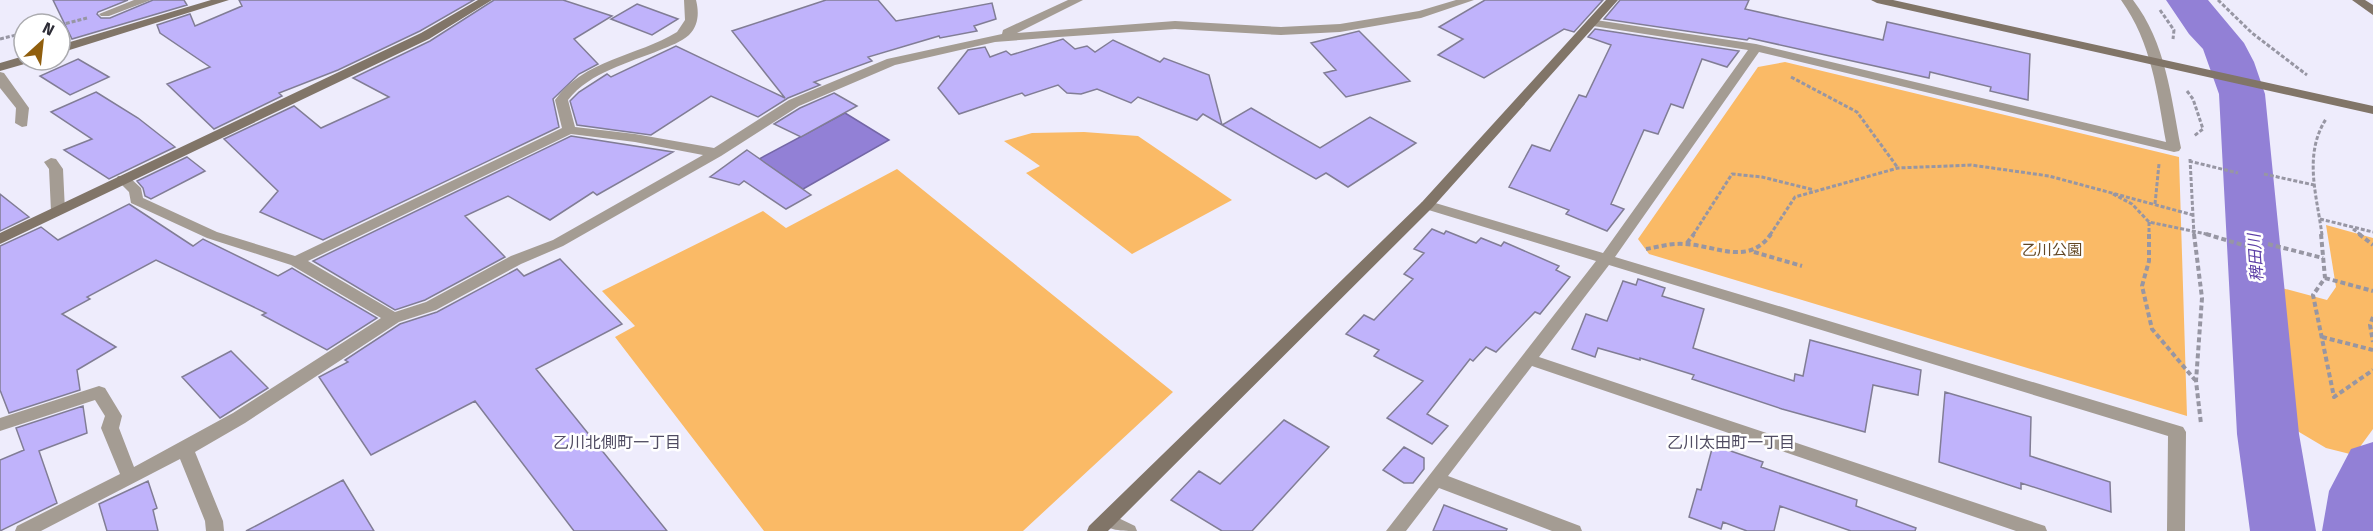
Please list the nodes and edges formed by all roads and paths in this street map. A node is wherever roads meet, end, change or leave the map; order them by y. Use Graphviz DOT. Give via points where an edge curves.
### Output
graph roads {
  1 [pos="145,0"];
  2 [pos="223,0"];
  3 [pos="486,0"];
  4 [pos="690,0"];
  5 [pos="1077,0"];
  6 [pos="1468,0"];
  7 [pos="1612,0"];
  8 [pos="1877,0"];
  9 [pos="2127,0"];
  10 [pos="2218,0"];
  11 [pos="2358,0"];
  12 [pos="2373,11"];
  13 [pos="105,14"];
  14 [pos="1593,22"];
  15 [pos="995,38"];
  16 [pos="72,45"];
  17 [pos="1756,48"];
  18 [pos="2157,62"];
  19 [pos="1789,76"];
  20 [pos="2313,79"];
  21 [pos="1,81"];
  22 [pos="2186,90"];
  23 [pos="2373,110"];
  24 [pos="2331,114"];
  25 [pos="22,123"];
  26 [pos="569,130"];
  27 [pos="2189,140"];
  28 [pos="2190,151"];
  29 [pos="716,153"];
  30 [pos="2159,159"];
  31 [pos="2180,160"];
  32 [pos="2190,161"];
  33 [pos="51,162"];
  34 [pos="1898,168"];
  35 [pos="2238,173"];
  36 [pos="2264,174"];
  37 [pos="123,179"];
  38 [pos="2314,185"];
  39 [pos="2105,189"];
  40 [pos="1815,190"];
  41 [pos="2155,204"];
  42 [pos="1427,205"];
  43 [pos="58,211"];
  44 [pos="2193,215"];
  45 [pos="2320,219"];
  46 [pos="2149,222"];
  47 [pos="2350,226"];
  48 [pos="2193,231"];
  49 [pos="2373,232"];
  50 [pos="0,239"];
  51 [pos="1687,243"];
  52 [pos="2268,244"];
  53 [pos="2373,244"];
  54 [pos="2246,246"];
  55 [pos="1640,250"];
  56 [pos="1753,252"];
  57 [pos="2323,258"];
  58 [pos="1606,259"];
  59 [pos="296,261"];
  60 [pos="1802,267"];
  61 [pos="2325,278"];
  62 [pos="2373,291"];
  63 [pos="2373,317"];
  64 [pos="393,318"];
  65 [pos="2322,337"];
  66 [pos="2373,342"];
  67 [pos="2373,350"];
  68 [pos="1528,359"];
  69 [pos="2373,370"];
  70 [pos="2196,381"];
  71 [pos="2201,424"];
  72 [pos="0,425"];
  73 [pos="185,449"];
  74 [pos="130,478"];
  75 [pos="1436,479"];
  76 [pos="1102,526"];
  77 [pos="24,531"];
  78 [pos="215,531"];
  79 [pos="1128,531"];
  80 [pos="1395,531"];
  81 [pos="1573,531"];
  82 [pos="2038,531"];
  83 [pos="2176,531"];
  1 -- 13 [label="street"];
  2 -- 16 [label="street"];
  3 -- 37 [label="street" via="425,36"];
  4 -- 26 [label="street" via="692,20 685,32 575,84 565,93 561,100"];
  5 -- 15 [label="street"];
  6 -- 15 [label="street" via="1421,14 1340,28 1281,31 1175,25"];
  7 -- 14 [label="street"];
  8 -- 18 [label="street"];
  9 -- 18 [label="street" via="2144,27"];
  10 -- 20 [label="path" via="2252,33"];
  11 -- 12 [label="street"];
  14 -- 17 [label="street"];
  14 -- 42 [label="street"];
  15 -- 29 [label="street" via="891,62 794,103"];
  17 -- 18 [label="street" via="2174,148"];
  17 -- 58 [label="street"];
  18 -- 23 [label="street"];
  19 -- 34 [label="path" via="1857,112"];
  21 -- 25 [label="street" via="23,108"];
  22 -- 27 [label="path" via="2203,129"];
  24 -- 38 [label="path" via="2320,127 2313,149"];
  26 -- 29 [label="street"];
  26 -- 59 [label="street"];
  28 -- 32 [label="path"];
  29 -- 64 [label="street" via="558,243 516,260 431,306"];
  30 -- 41 [label="path"];
  31 -- 32 [label="path"];
  32 -- 35 [label="path"];
  32 -- 44 [label="path"];
  33 -- 43 [label="street" via="56,169"];
  34 -- 39 [label="path" via="1971,165 2013,169"];
  34 -- 40 [label="path"];
  36 -- 38 [label="path"];
  37 -- 43 [label="street"];
  37 -- 59 [label="street" via="136,191 136,200 212,235"];
  38 -- 45 [label="path"];
  39 -- 41 [label="path"];
  39 -- 46 [label="path" via="2132,204"];
  40 -- 51 [label="path" via="1743,173 1732,174"];
  40 -- 56 [label="path" via="1795,197 1784,208 1767,240"];
  41 -- 44 [label="path"];
  42 -- 58 [label="street"];
  42 -- 76 [label="street"];
  43 -- 50 [label="street"];
  44 -- 48 [label="path"];
  45 -- 47 [label="path"];
  45 -- 57 [label="path"];
  46 -- 48 [label="path"];
  46 -- 70 [label="path" via="2149,261 2142,286 2152,328"];
  47 -- 49 [label="path"];
  47 -- 53 [label="path"];
  48 -- 54 [label="path"];
  48 -- 70 [label="path" via="2202,298"];
  51 -- 55 [label="path"];
  51 -- 56 [label="path" via="1729,253"];
  52 -- 57 [label="path"];
  56 -- 60 [label="path"];
  57 -- 61 [label="path"];
  58 -- 68 [label="street"];
  58 -- 83 [label="street" via="2177,432"];
  59 -- 64 [label="street"];
  61 -- 62 [label="path"];
  61 -- 65 [label="path" via="2313,295"];
  63 -- 66 [label="path"];
  64 -- 73 [label="street" via="273,398"];
  65 -- 67 [label="path"];
  65 -- 69 [label="path" via="2334,397"];
  68 -- 75 [label="street"];
  68 -- 82 [label="street"];
  70 -- 71 [label="path"];
  72 -- 74 [label="street" via="99,392 114,416 110,428"];
  73 -- 74 [label="street"];
  73 -- 78 [label="street"];
  74 -- 77 [label="street"];
  75 -- 80 [label="street"];
  75 -- 81 [label="street"];
  76 -- 79 [label="street"];
}
